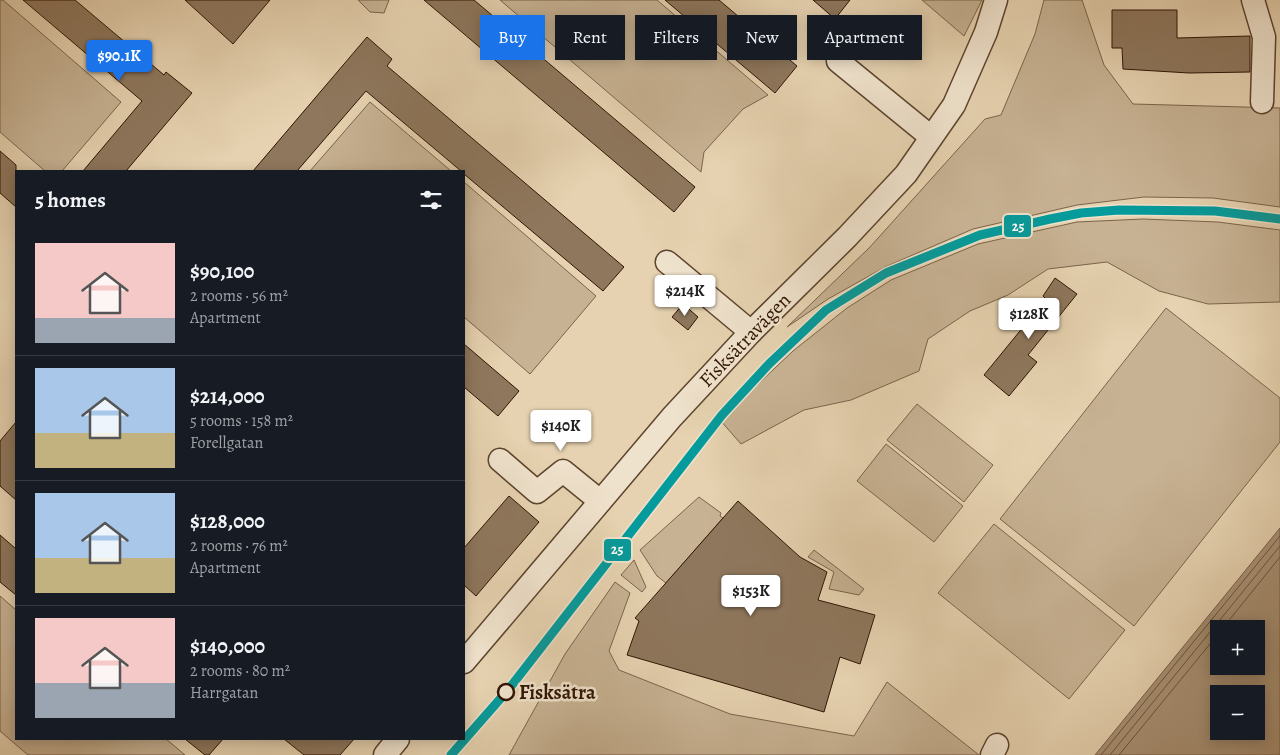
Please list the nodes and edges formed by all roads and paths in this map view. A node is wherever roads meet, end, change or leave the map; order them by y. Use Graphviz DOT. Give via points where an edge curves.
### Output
graph roads {
  1 [pos="996,0"];
  2 [pos="1253,0"];
  3 [pos="838,61"];
  4 [pos="1262,102"];
  5 [pos="931,137"];
  6 [pos="667,262"];
  7 [pos="751,332"];
  8 [pos="500,460"];
  9 [pos="600,501"];
  10 [pos="465,661"];
  11 [pos="397,740"];
  12 [pos="385,755"];
  1 -- 5 [label="street, Fisksätravägen" via="986,32 954,105"];
  2 -- 4 [label="street" via="1264,37"];
  3 -- 5 [label="street"];
  5 -- 7 [label="street, Fisksätravägen" via="906,174"];
  6 -- 7 [label="street"];
  7 -- 9 [label="street, Fisksätravägen" via="677,411"];
  8 -- 9 [label="street" via="537,492 563,471"];
  9 -- 10 [label="street, Fisksätravägen"];
  11 -- 12 [label="street"];
}
